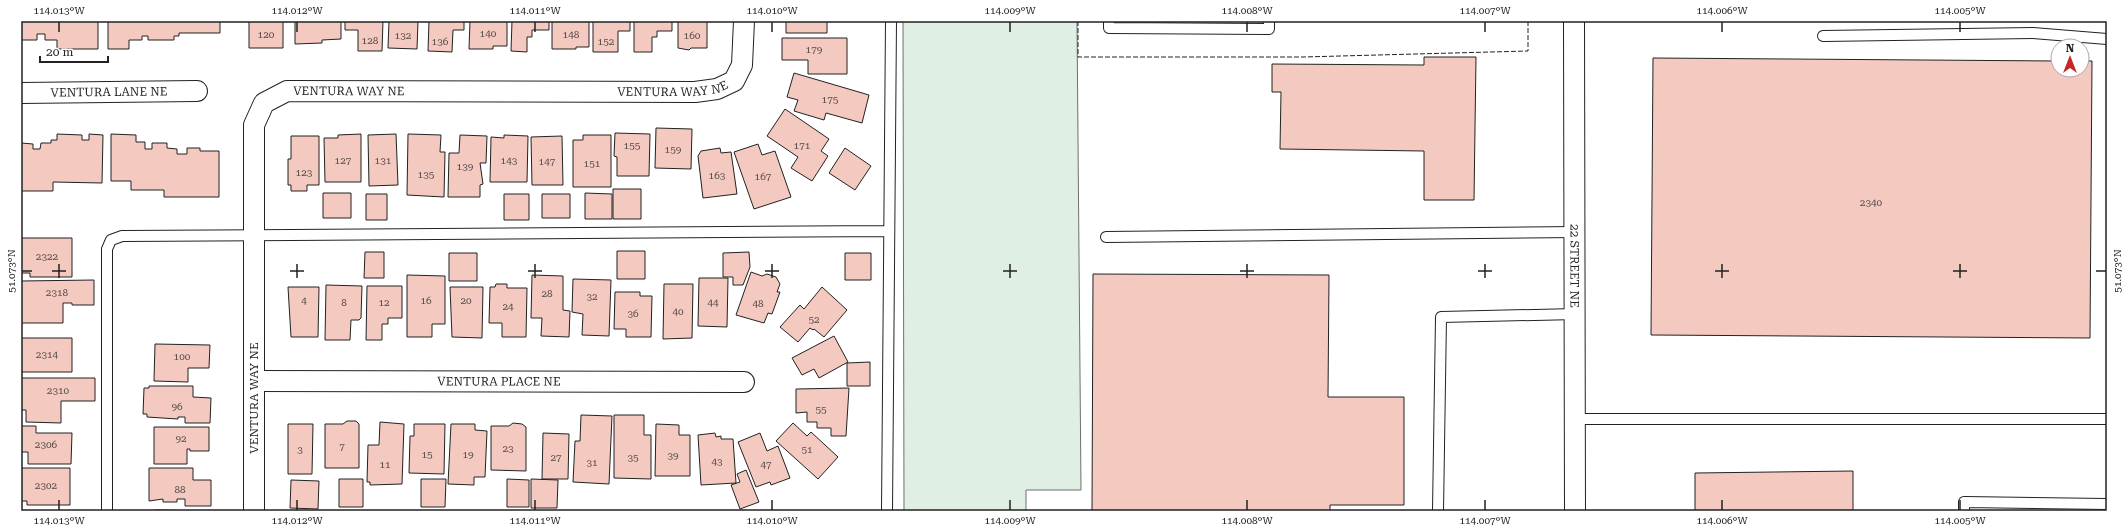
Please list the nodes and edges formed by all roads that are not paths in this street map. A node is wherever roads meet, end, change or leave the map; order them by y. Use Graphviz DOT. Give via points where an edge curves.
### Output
graph roads {
  1 [pos="744,21"];
  2 [pos="891,21"];
  3 [pos="1109,21"];
  4 [pos="1269,21"];
  5 [pos="1574,21"];
  6 [pos="1823,36"];
  7 [pos="2107,39"];
  8 [pos="197,91"];
  9 [pos="21,93"];
  10 [pos="889,231"];
  11 [pos="1576,232"];
  12 [pos="254,235"];
  13 [pos="1106,237"];
  14 [pos="1576,314"];
  15 [pos="254,381"];
  16 [pos="744,382"];
  17 [pos="1574,419"];
  18 [pos="2107,419"];
  19 [pos="2107,504"];
  20 [pos="107,511"];
  21 [pos="254,511"];
  22 [pos="887,511"];
  23 [pos="1438,511"];
  24 [pos="1575,511"];
  25 [pos="1964,511"];
  1 -- 12 [label="street, VENTURA WAY NE" via="742,65 734,81 716,89 695,92 287,91 264,104 254,125"];
  2 -- 10 [label="lane"];
  3 -- 4 [label="lane" via="1109,28 1269,29"];
  5 -- 11 [label="street, 22 STREET NE"];
  6 -- 7 [label="lane" via="2033,33"];
  8 -- 9 [label="street, VENTURA LANE NE"];
  10 -- 12 [label="lane"];
  10 -- 22 [label="lane"];
  11 -- 13 [label="lane"];
  11 -- 14 [label="street, 22 STREET NE"];
  12 -- 15 [label="street, VENTURA WAY NE"];
  12 -- 20 [label="lane" via="122,236 111,240 107,249"];
  14 -- 17 [label="street, 22 STREET NE"];
  14 -- 23 [label="lane" via="1441,317"];
  15 -- 16 [label="street, VENTURA PLACE NE"];
  15 -- 21 [label="street, VENTURA WAY NE"];
  17 -- 18 [label="lane"];
  17 -- 24 [label="street, 22 STREET NE"];
  19 -- 25 [label="lane" via="1964,502"];
}
